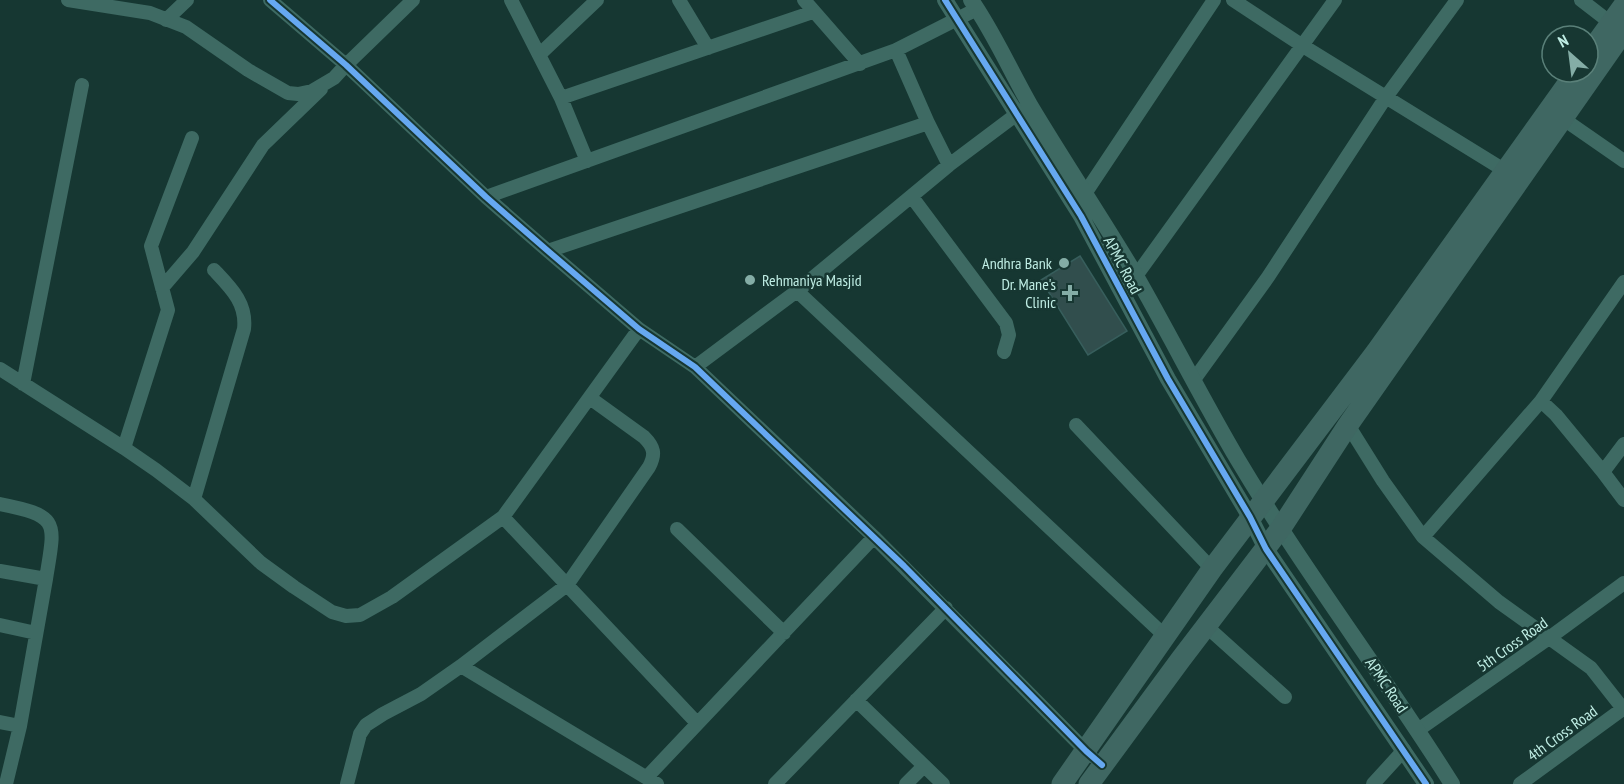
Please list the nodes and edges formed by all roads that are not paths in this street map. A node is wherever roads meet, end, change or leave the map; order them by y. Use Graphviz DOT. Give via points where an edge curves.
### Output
graph roads {
  1 [pos="68,0"];
  2 [pos="187,0"];
  3 [pos="270,0"];
  4 [pos="413,0"];
  5 [pos="511,0"];
  6 [pos="597,0"];
  7 [pos="680,0"];
  8 [pos="804,0"];
  9 [pos="945,0"];
  10 [pos="1214,0"];
  11 [pos="1233,0"];
  12 [pos="1335,0"];
  13 [pos="1457,0"];
  14 [pos="1581,0"];
  15 [pos="974,4"];
  16 [pos="813,12"];
  17 [pos="958,18"];
  18 [pos="166,20"];
  19 [pos="1621,26"];
  20 [pos="1600,44"];
  21 [pos="1303,46"];
  22 [pos="708,48"];
  23 [pos="896,50"];
  24 [pos="540,54"];
  25 [pos="346,64"];
  26 [pos="860,64"];
  27 [pos="1567,84"];
  28 [pos="82,85"];
  29 [pos="325,86"];
  30 [pos="1386,97"];
  31 [pos="561,98"];
  32 [pos="1023,109"];
  33 [pos="1562,118"];
  34 [pos="928,123"];
  35 [pos="192,138"];
  36 [pos="587,161"];
  37 [pos="1624,161"];
  38 [pos="949,165"];
  39 [pos="1504,170"];
  40 [pos="1086,192"];
  41 [pos="486,197"];
  42 [pos="912,197"];
  43 [pos="548,251"];
  44 [pos="214,270"];
  45 [pos="1136,276"];
  46 [pos="1624,282"];
  47 [pos="162,288"];
  48 [pos="797,291"];
  49 [pos="639,329"];
  50 [pos="1004,352"];
  51 [pos="696,367"];
  52 [pos="0,369"];
  53 [pos="1193,381"];
  54 [pos="23,384"];
  55 [pos="590,398"];
  56 [pos="1541,401"];
  57 [pos="1077,424"];
  58 [pos="1348,426"];
  59 [pos="1624,444"];
  60 [pos="124,448"];
  61 [pos="1603,472"];
  62 [pos="194,499"];
  63 [pos="1264,500"];
  64 [pos="1624,500"];
  65 [pos="0,504"];
  66 [pos="1250,517"];
  67 [pos="503,518"];
  68 [pos="1281,528"];
  69 [pos="677,529"];
  70 [pos="874,537"];
  71 [pos="1424,537"];
  72 [pos="1266,549"];
  73 [pos="1212,569"];
  74 [pos="0,571"];
  75 [pos="46,579"];
  76 [pos="1624,582"];
  77 [pos="567,585"];
  78 [pos="946,608"];
  79 [pos="0,625"];
  80 [pos="1206,626"];
  81 [pos="36,633"];
  82 [pos="784,633"];
  83 [pos="1165,636"];
  84 [pos="1549,638"];
  85 [pos="461,666"];
  86 [pos="1285,697"];
  87 [pos="856,700"];
  88 [pos="1624,709"];
  89 [pos="0,722"];
  90 [pos="696,722"];
  91 [pos="20,726"];
  92 [pos="1418,730"];
  93 [pos="1404,750"];
  94 [pos="1086,751"];
  95 [pos="924,765"];
  96 [pos="1102,765"];
  97 [pos="652,780"];
  98 [pos="6,784"];
  99 [pos="347,784"];
  100 [pos="776,784"];
  101 [pos="906,784"];
  102 [pos="943,784"];
  103 [pos="1062,784"];
  104 [pos="1089,784"];
  105 [pos="1373,784"];
  106 [pos="1426,784"];
  107 [pos="1452,784"];
  108 [pos="1520,784"];
  1 -- 18 [label="street" via="150,13"];
  2 -- 18 [label="street"];
  3 -- 25 [label="street"];
  4 -- 25 [label="street"];
  5 -- 24 [label="street"];
  6 -- 24 [label="street"];
  7 -- 22 [label="street"];
  8 -- 16 [label="street"];
  9 -- 17 [label="street, APMC Road"];
  10 -- 40 [label="street"];
  11 -- 21 [label="street"];
  12 -- 21 [label="street"];
  13 -- 30 [label="street"];
  14 -- 19 [label="street"];
  15 -- 17 [label="street"];
  15 -- 32 [label="street, APMC Road"];
  16 -- 22 [label="street"];
  16 -- 26 [label="street"];
  17 -- 23 [label="street"];
  17 -- 32 [label="street, APMC Road"];
  18 -- 29 [label="street" via="186,27 288,93"];
  19 -- 20 [label="main road"];
  19 -- 33 [label="main road"];
  21 -- 30 [label="street"];
  21 -- 45 [label="street"];
  22 -- 31 [label="street"];
  23 -- 26 [label="street"];
  23 -- 34 [label="street"];
  24 -- 31 [label="street"];
  25 -- 29 [label="street"];
  25 -- 41 [label="street"];
  26 -- 36 [label="street"];
  27 -- 39 [label="main road"];
  28 -- 54 [label="street"];
  29 -- 47 [label="street" via="263,145 193,252"];
  30 -- 39 [label="street"];
  30 -- 53 [label="street" via="1268,277"];
  31 -- 36 [label="street"];
  32 -- 38 [label="street"];
  32 -- 40 [label="street, APMC Road"];
  32 -- 66 [label="street, APMC Road" via="1168,380"];
  33 -- 37 [label="street"];
  33 -- 58 [label="main road"];
  34 -- 38 [label="street"];
  34 -- 43 [label="street"];
  35 -- 47 [label="street" via="151,246"];
  36 -- 41 [label="street"];
  38 -- 42 [label="street"];
  39 -- 63 [label="main road" via="1376,352"];
  40 -- 45 [label="street, APMC Road"];
  41 -- 43 [label="street"];
  42 -- 48 [label="street"];
  42 -- 50 [label="street" via="1006,323 1009,335"];
  43 -- 49 [label="street"];
  44 -- 62 [label="street" via="242,303 245,318"];
  45 -- 53 [label="street, APMC Road"];
  46 -- 56 [label="street"];
  47 -- 60 [label="street" via="168,310"];
  48 -- 51 [label="street"];
  48 -- 83 [label="street"];
  49 -- 51 [label="street"];
  49 -- 55 [label="street"];
  51 -- 70 [label="street"];
  52 -- 54 [label="street"];
  53 -- 63 [label="street, APMC Road"];
  54 -- 60 [label="street"];
  55 -- 67 [label="street"];
  55 -- 77 [label="street" via="644,436 653,448 654,459"];
  56 -- 61 [label="street"];
  56 -- 71 [label="street"];
  57 -- 73 [label="street"];
  58 -- 68 [label="main road"];
  58 -- 71 [label="street"];
  59 -- 61 [label="street"];
  60 -- 62 [label="street"];
  61 -- 64 [label="street"];
  62 -- 67 [label="street" via="261,562 332,612 346,616 360,615 392,597"];
  63 -- 66 [label="main road"];
  63 -- 68 [label="street, APMC Road"];
  65 -- 75 [label="street" via="32,510 48,521 52,540"];
  66 -- 72 [label="street, APMC Road"];
  66 -- 73 [label="main road"];
  67 -- 77 [label="street"];
  68 -- 72 [label="main road"];
  68 -- 92 [label="street, APMC Road"];
  69 -- 82 [label="street"];
  70 -- 78 [label="street"];
  70 -- 82 [label="street"];
  71 -- 84 [label="street" via="1499,603"];
  72 -- 80 [label="main road"];
  72 -- 93 [label="street, APMC Road"];
  73 -- 83 [label="main road"];
  74 -- 75 [label="street"];
  75 -- 81 [label="street"];
  76 -- 84 [label="street, 5th Cross Road"];
  77 -- 85 [label="street"];
  77 -- 90 [label="street"];
  78 -- 87 [label="street"];
  78 -- 94 [label="street"];
  79 -- 81 [label="street"];
  80 -- 86 [label="street"];
  80 -- 96 [label="main road"];
  81 -- 91 [label="street"];
  82 -- 90 [label="street"];
  83 -- 94 [label="main road"];
  84 -- 88 [label="street" via="1591,668"];
  84 -- 92 [label="street, 5th Cross Road"];
  85 -- 97 [label="street"];
  85 -- 99 [label="street" via="366,725"];
  87 -- 95 [label="street"];
  87 -- 100 [label="street"];
  88 -- 108 [label="street, 4th Cross Road"];
  89 -- 91 [label="street"];
  90 -- 97 [label="street"];
  91 -- 98 [label="street"];
  92 -- 107 [label="street, APMC Road"];
  93 -- 105 [label="street"];
  93 -- 106 [label="street, APMC Road"];
  94 -- 96 [label="street"];
  94 -- 103 [label="main road"];
  95 -- 101 [label="street"];
  95 -- 102 [label="street"];
  96 -- 104 [label="main road"];
}
